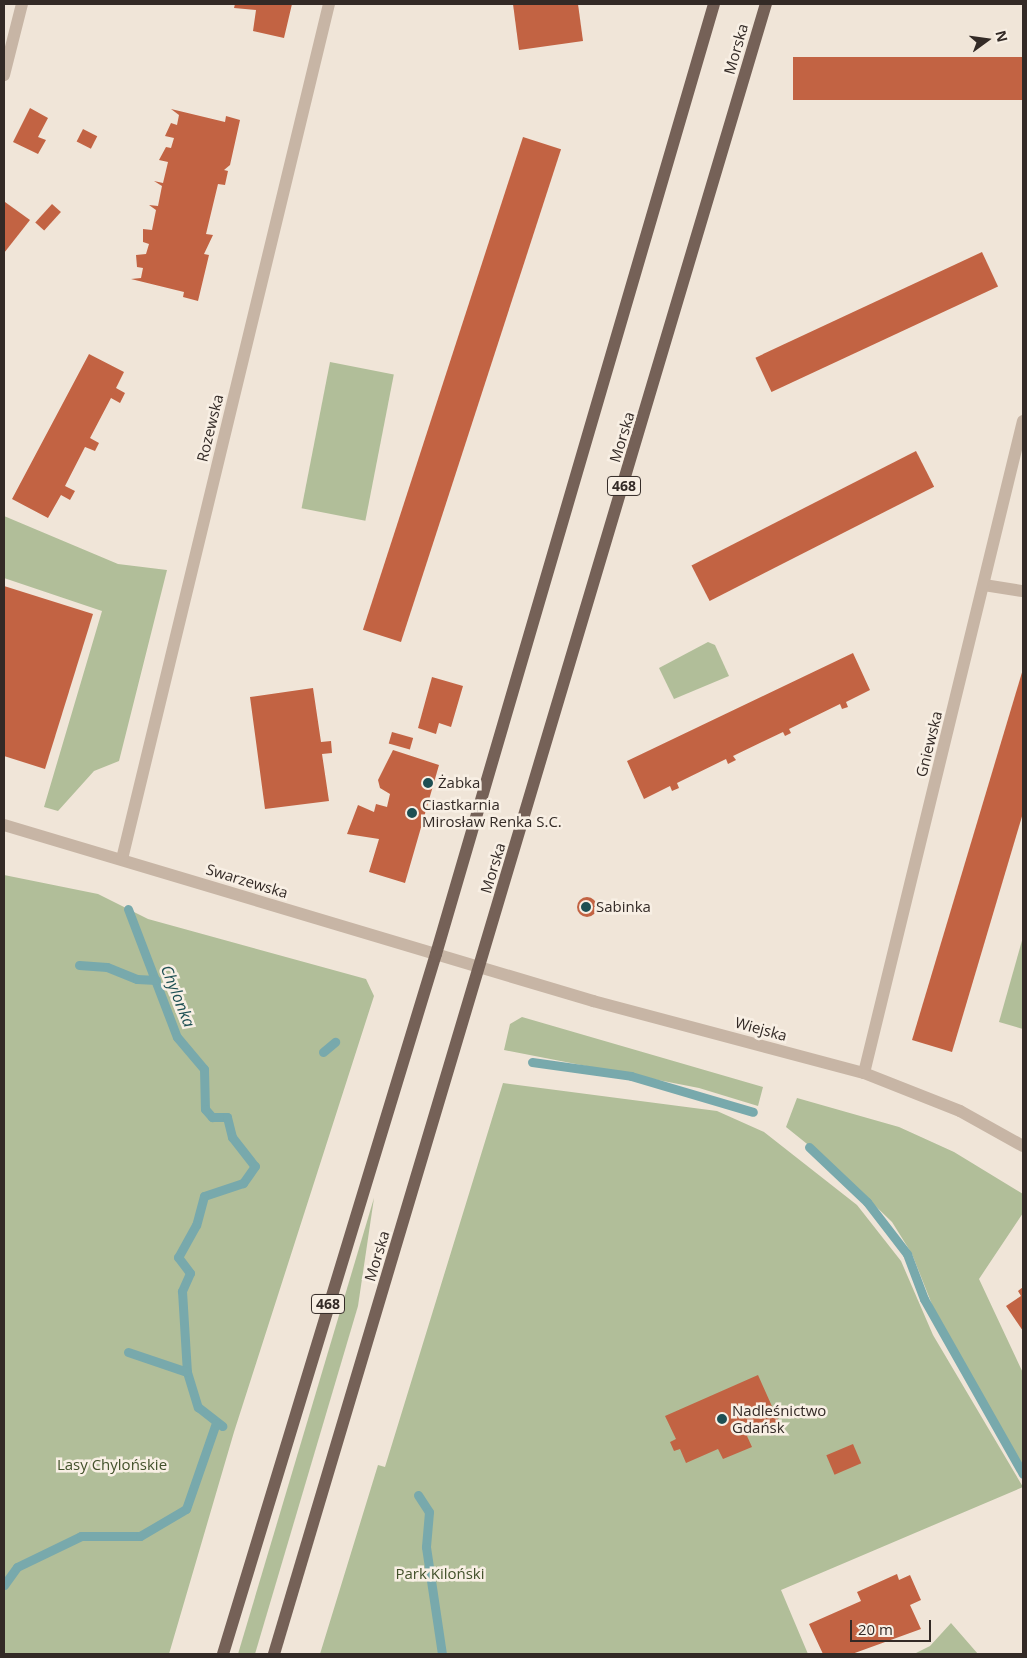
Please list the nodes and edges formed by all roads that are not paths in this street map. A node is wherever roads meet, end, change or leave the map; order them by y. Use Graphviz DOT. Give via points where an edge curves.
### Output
graph roads {
  1 [pos="22,4"];
  2 [pos="329,4"];
  3 [pos="714,4"];
  4 [pos="766,4"];
  5 [pos="4,75"];
  6 [pos="1023,421"];
  7 [pos="984,585"];
  8 [pos="1023,592"];
  9 [pos="4,825"];
  10 [pos="122,859"];
  11 [pos="436,954"];
  12 [pos="481,967"];
  13 [pos="864,1073"];
  14 [pos="1023,1146"];
  15 [pos="222,1654"];
  16 [pos="274,1654"];
  1 -- 5 [label="street"];
  2 -- 10 [label="street, Rozewska"];
  3 -- 11 [label="main road, 468"];
  4 -- 12 [label="main road, Morska / 468"];
  6 -- 7 [label="street, Gniewska"];
  7 -- 8 [label="street"];
  7 -- 13 [label="street, Gniewska"];
  9 -- 10 [label="street, Swarzewska"];
  10 -- 11 [label="street, Swarzewska"];
  11 -- 12 [label="street, Swarzewska"];
  11 -- 15 [label="main road, 468"];
  12 -- 13 [label="street, Wiejska"];
  12 -- 16 [label="main road, Morska / 468"];
  13 -- 14 [label="street, Wiejska" via="960,1111"];
}
